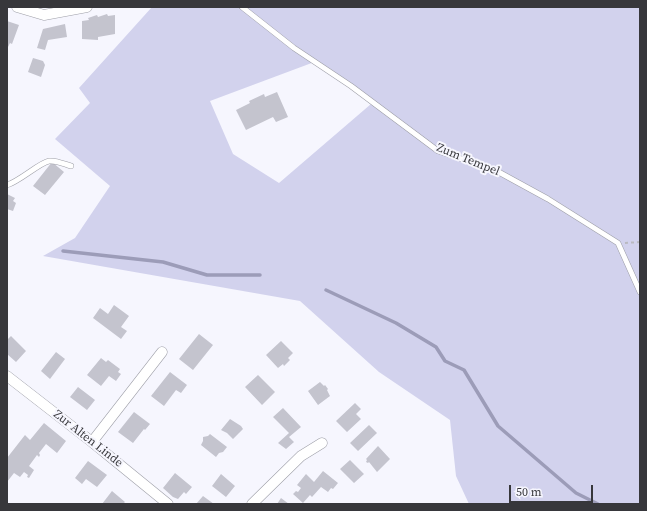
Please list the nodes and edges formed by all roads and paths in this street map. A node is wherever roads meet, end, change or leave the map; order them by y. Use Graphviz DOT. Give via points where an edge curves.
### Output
graph roads {
  1 [pos="17,7"];
  2 [pos="87,7"];
  3 [pos="242,7"];
  4 [pos="71,166"];
  5 [pos="7,185"];
  6 [pos="640,242"];
  7 [pos="618,243"];
  8 [pos="640,292"];
  9 [pos="162,352"];
  10 [pos="7,376"];
  11 [pos="92,442"];
  12 [pos="322,443"];
  13 [pos="168,504"];
  14 [pos="252,504"];
  1 -- 2 [label="street" via="44,15"];
  3 -- 7 [label="lane, Zum Tempel" via="294,48 351,86 438,151 496,170"];
  4 -- 5 [label="lane" via="48,161"];
  6 -- 7 [label="path"];
  7 -- 8 [label="lane"];
  9 -- 11 [label="street"];
  10 -- 11 [label="street, Zur Alten Linde"];
  11 -- 13 [label="street, Zur Alten Linde"];
  12 -- 14 [label="street" via="301,456"];
}
